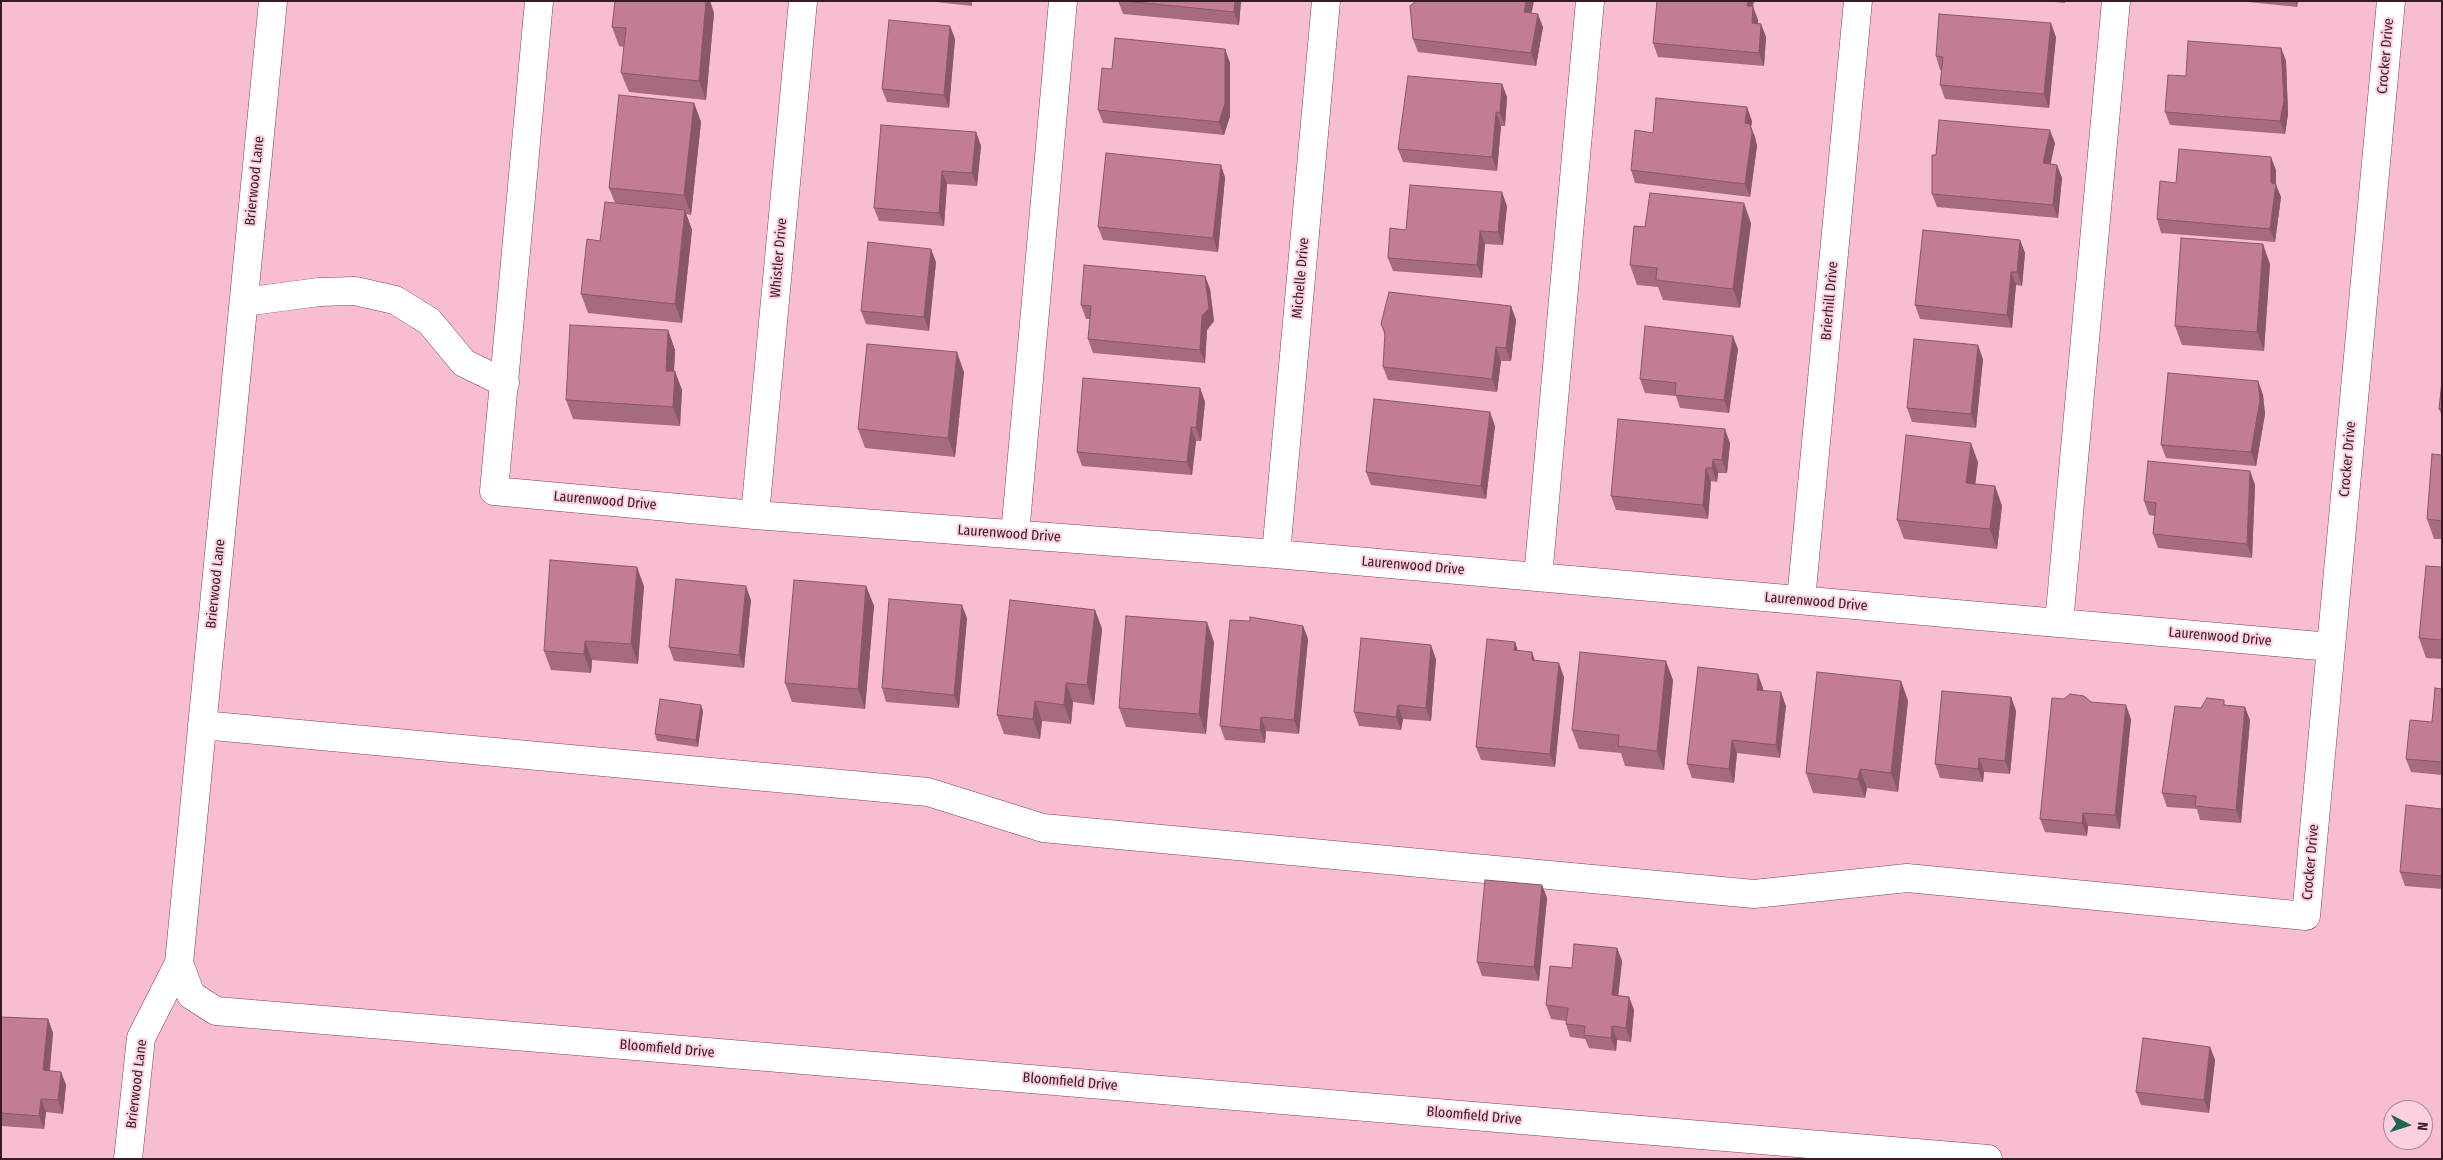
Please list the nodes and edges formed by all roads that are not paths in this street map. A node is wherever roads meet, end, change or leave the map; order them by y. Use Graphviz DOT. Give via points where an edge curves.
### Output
graph roads {
  1 [pos="273,1"];
  2 [pos="539,1"];
  3 [pos="803,1"];
  4 [pos="1064,1"];
  5 [pos="1326,1"];
  6 [pos="1590,1"];
  7 [pos="1858,1"];
  8 [pos="2116,1"];
  9 [pos="2391,1"];
  10 [pos="244,302"];
  11 [pos="504,383"];
  12 [pos="755,515"];
  13 [pos="1014,534"];
  14 [pos="1276,554"];
  15 [pos="1538,577"];
  16 [pos="1801,600"];
  17 [pos="2059,623"];
  18 [pos="2331,647"];
  19 [pos="202,725"];
  20 [pos="179,963"];
  21 [pos="128,1159"];
  22 [pos="1988,1159"];
  1 -- 10 [label="street, Brierwood Lane"];
  2 -- 11 [label="street"];
  3 -- 12 [label="street, Whistler Drive"];
  4 -- 13 [label="street"];
  5 -- 14 [label="street, Michelle Drive"];
  6 -- 15 [label="street"];
  7 -- 16 [label="street, Brierhill Drive"];
  8 -- 17 [label="street"];
  9 -- 18 [label="street, Crocker Drive"];
  10 -- 11 [label="street" via="318,292 355,291 394,300 429,321 464,363"];
  10 -- 19 [label="street, Brierwood Lane"];
  11 -- 12 [label="street, Laurenwood Drive" via="494,491"];
  12 -- 13 [label="street, Laurenwood Drive"];
  13 -- 14 [label="street, Laurenwood Drive"];
  14 -- 15 [label="street, Laurenwood Drive"];
  15 -- 16 [label="street, Laurenwood Drive"];
  16 -- 17 [label="street, Laurenwood Drive"];
  17 -- 18 [label="street, Laurenwood Drive"];
  18 -- 19 [label="street, Crocker Drive" via="2306,916 1907,878 1754,894 1043,828 928,792"];
  19 -- 20 [label="street, Brierwood Lane"];
  20 -- 21 [label="street, Brierwood Lane" via="140,1038"];
  20 -- 22 [label="street, Bloomfield Drive" via="191,995 216,1011"];
}
